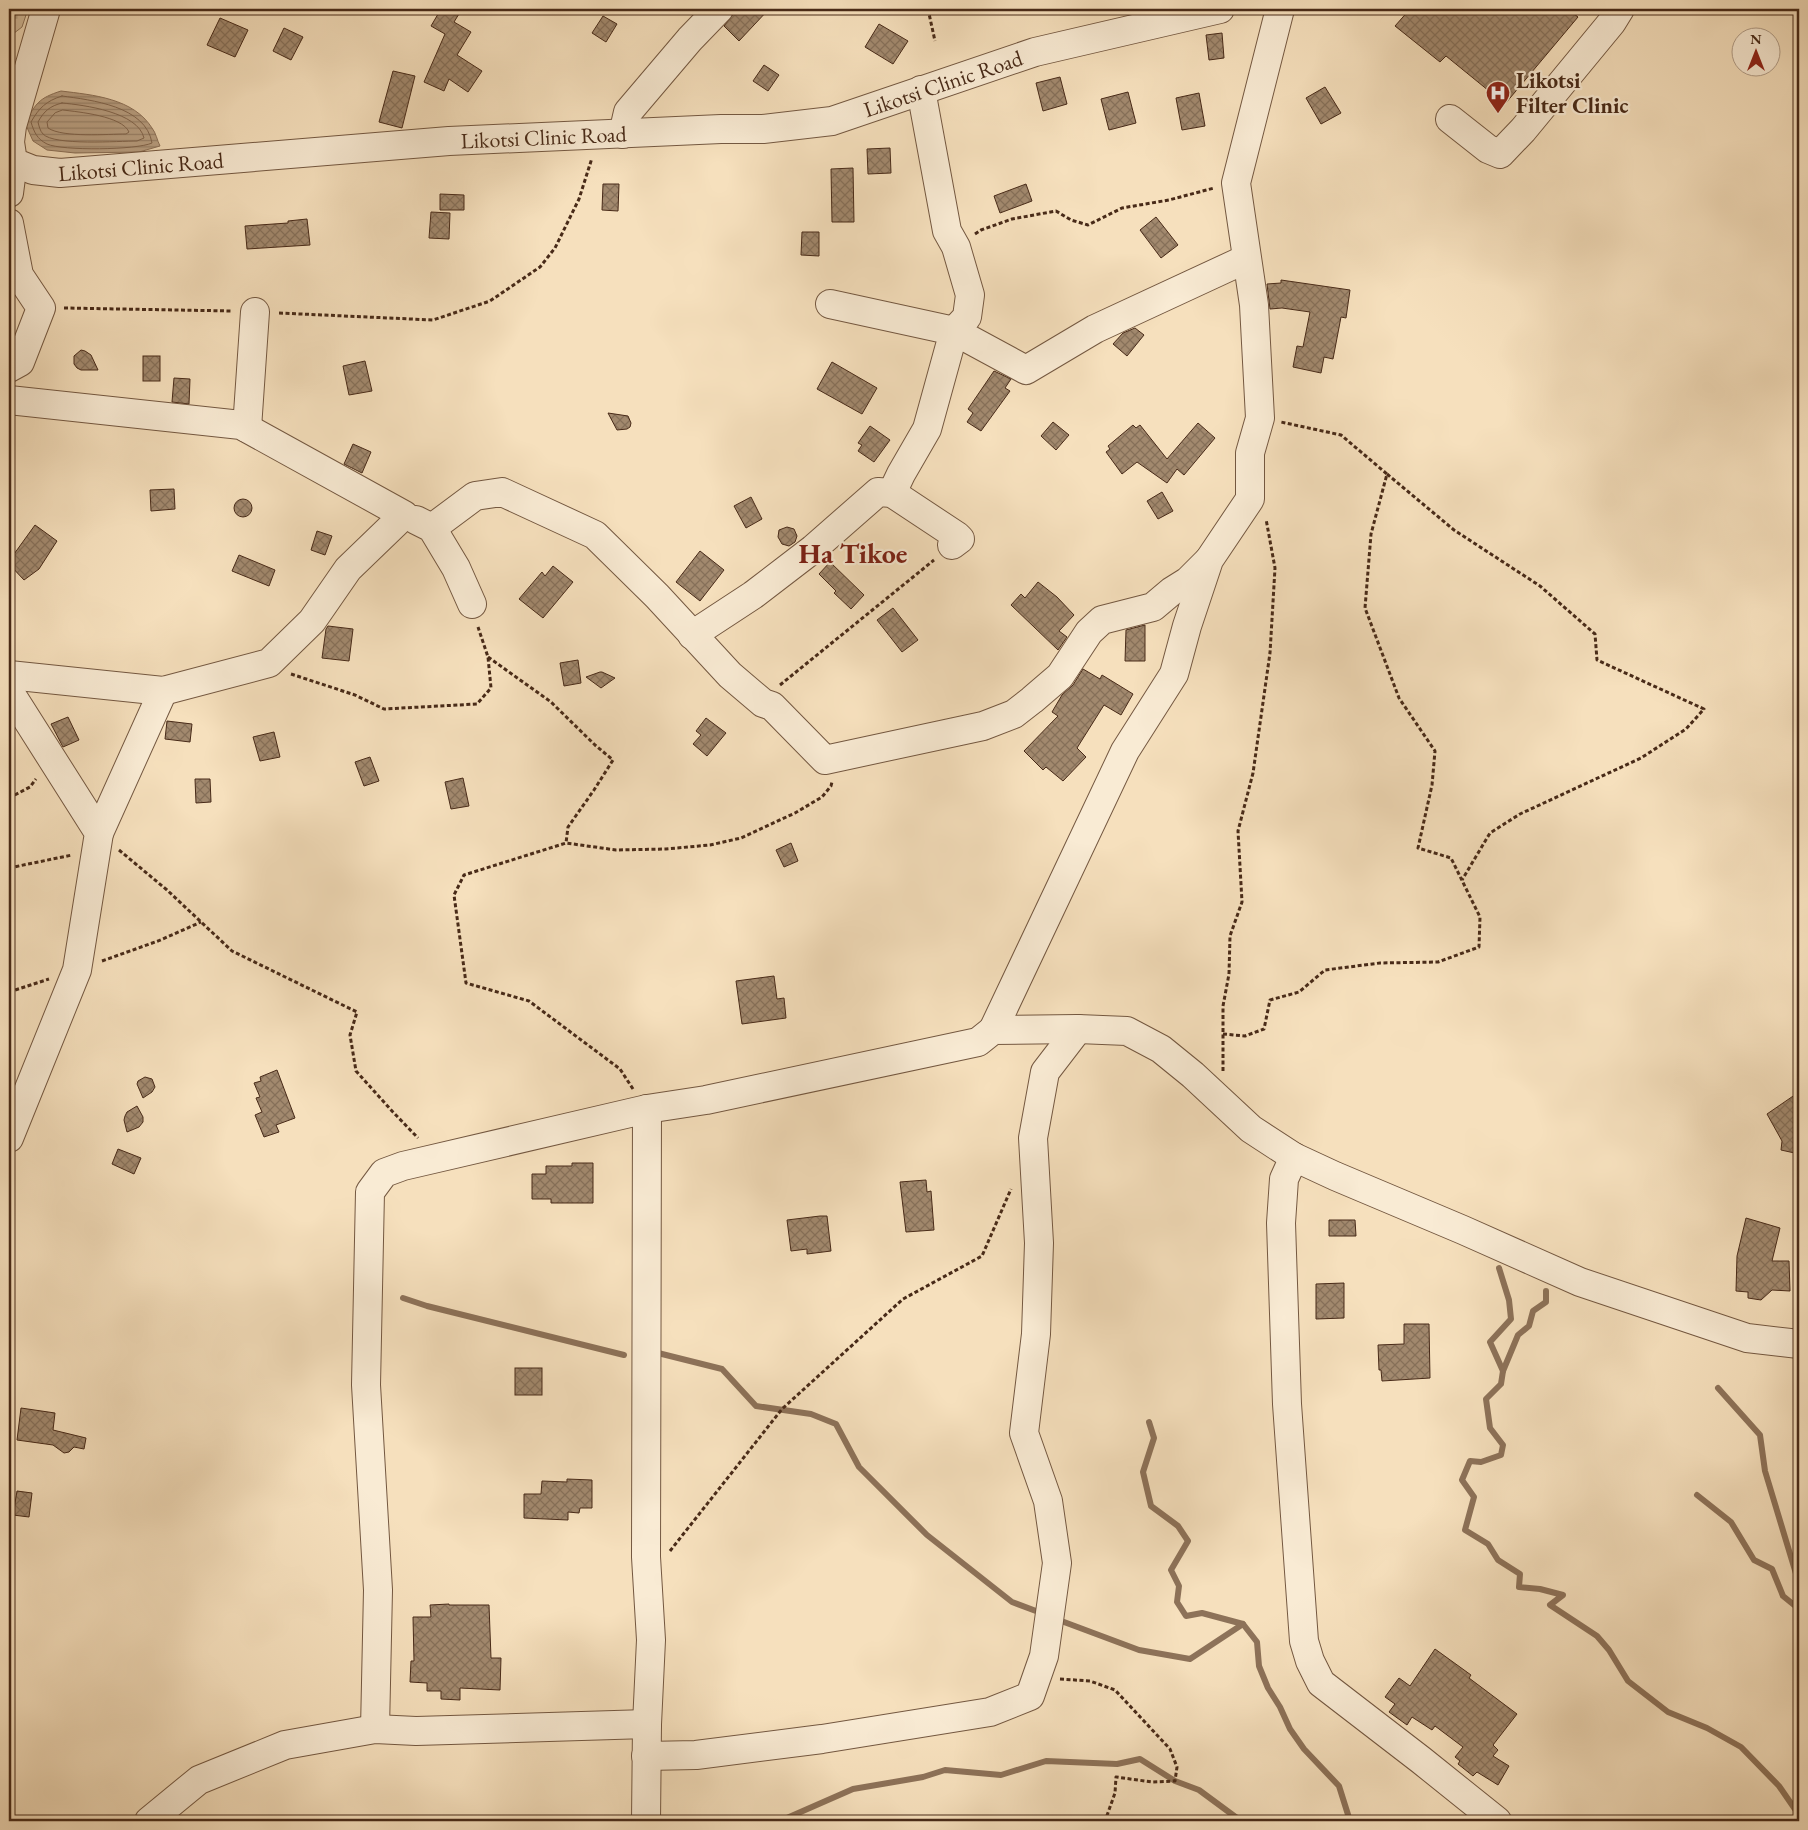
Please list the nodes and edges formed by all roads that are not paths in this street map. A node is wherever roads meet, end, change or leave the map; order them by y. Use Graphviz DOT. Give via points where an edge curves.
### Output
graph roads {
  1 [pos="46,9"];
  2 [pos="719,9"];
  3 [pos="1220,9"];
  4 [pos="1280,9"];
  5 [pos="1620,9"];
  6 [pos="922,90"];
  7 [pos="1450,119"];
  8 [pos="622,134"];
  9 [pos="13,162"];
  10 [pos="9,194"];
  11 [pos="9,223"];
  12 [pos="1246,259"];
  13 [pos="830,304"];
  14 [pos="254,312"];
  15 [pos="954,332"];
  16 [pos="9,368"];
  17 [pos="9,400"];
  18 [pos="247,428"];
  19 [pos="885,492"];
  20 [pos="404,515"];
  21 [pos="432,528"];
  22 [pos="952,545"];
  23 [pos="1209,560"];
  24 [pos="472,604"];
  25 [pos="692,635"];
  26 [pos="9,674"];
  27 [pos="9,691"];
  28 [pos="164,691"];
  29 [pos="99,833"];
  30 [pos="1078,1029"];
  31 [pos="993,1030"];
  32 [pos="647,1109"];
  33 [pos="9,1138"];
  34 [pos="1294,1157"];
  35 [pos="1799,1344"];
  36 [pos="647,1724"];
  37 [pos="375,1729"];
  38 [pos="646,1756"];
  39 [pos="148,1821"];
  40 [pos="646,1821"];
  41 [pos="1497,1821"];
  1 -- 9 [label="street" via="12,126"];
  2 -- 8 [label="street" via="628,112"];
  3 -- 6 [label="street, Likotsi Clinic Road" via="1035,52"];
  4 -- 12 [label="street" via="1236,183"];
  5 -- 7 [label="street" via="1500,154 1488,149"];
  6 -- 8 [label="street, Likotsi Clinic Road" via="832,121 763,129"];
  6 -- 15 [label="street" via="947,231 956,248 970,295 967,317"];
  8 -- 9 [label="street, Likotsi Clinic Road" via="449,141 60,173 33,170"];
  9 -- 10 [label="street"];
  11 -- 16 [label="street" via="19,276 41,308 20,362"];
  12 -- 15 [label="street" via="1095,330 1026,370"];
  12 -- 23 [label="street" via="1254,305 1260,418 1250,453 1250,498"];
  13 -- 15 [label="street"];
  14 -- 18 [label="street"];
  15 -- 19 [label="street" via="927,429 901,474"];
  17 -- 18 [label="street"];
  18 -- 20 [label="street"];
  19 -- 22 [label="street" via="957,536 960,539"];
  19 -- 25 [label="street" via="753,595"];
  20 -- 21 [label="street"];
  20 -- 28 [label="street" via="348,569 312,621 269,663"];
  21 -- 24 [label="street" via="456,568"];
  21 -- 25 [label="street" via="475,496 502,492 595,535"];
  23 -- 25 [label="street" via="1188,581 1153,607 1102,620 1089,632 1060,676 1014,714 983,726 825,760 772,706 763,703 730,675"];
  23 -- 31 [label="street" via="1174,674 1125,751"];
  26 -- 28 [label="street"];
  27 -- 29 [label="street"];
  28 -- 29 [label="street"];
  29 -- 33 [label="street" via="77,970"];
  30 -- 31 [label="street"];
  30 -- 34 [label="street" via="1127,1031 1161,1049 1251,1129"];
  30 -- 38 [label="street" via="1045,1072 1033,1138 1039,1252 1036,1334 1024,1434 1048,1501 1057,1563 1044,1656 1030,1696 990,1712 762,1747 696,1755"];
  31 -- 32 [label="street" via="978,1042 706,1100"];
  32 -- 36 [label="street" via="646,1557 651,1640"];
  32 -- 37 [label="street" via="384,1173 370,1192 366,1385 378,1590"];
  34 -- 35 [label="street" via="1580,1282 1747,1338"];
  34 -- 41 [label="street" via="1284,1179 1281,1222 1287,1404 1306,1648 1321,1682"];
  36 -- 37 [label="street" via="416,1731"];
  36 -- 38 [label="street"];
  37 -- 39 [label="street" via="285,1745 199,1780"];
  38 -- 40 [label="street"];
}
